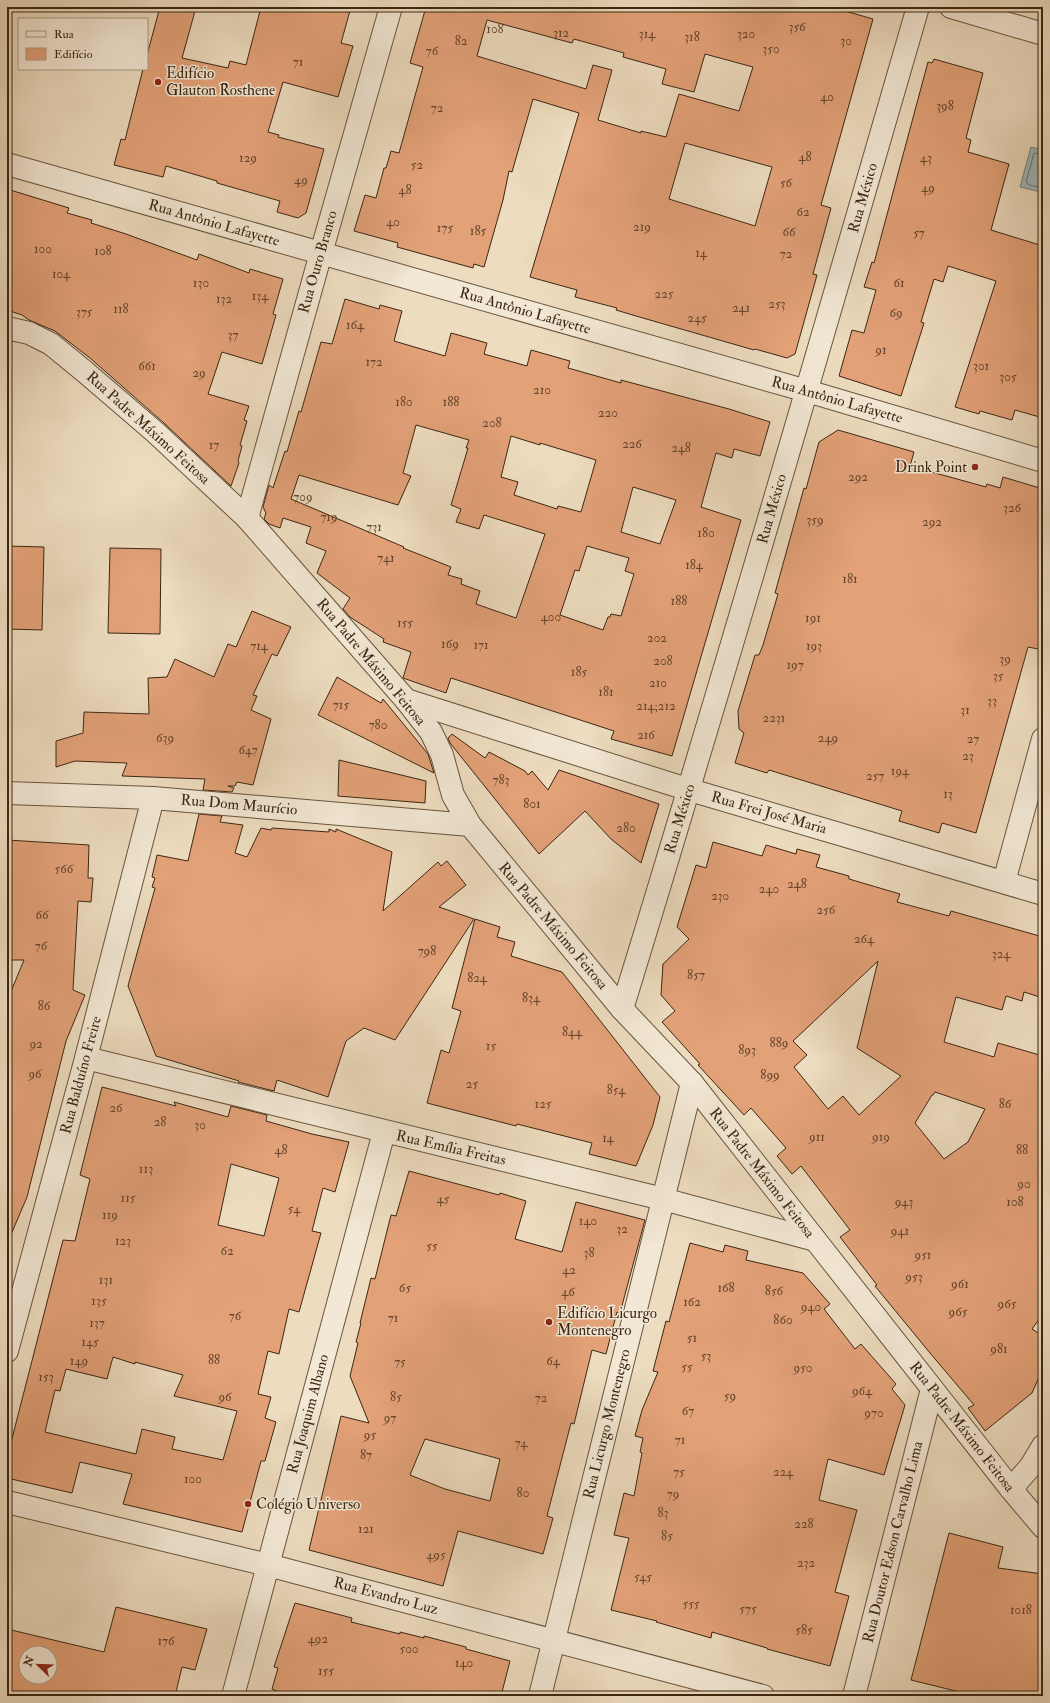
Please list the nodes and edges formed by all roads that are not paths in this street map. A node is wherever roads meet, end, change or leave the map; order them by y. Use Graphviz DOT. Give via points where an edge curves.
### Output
graph roads {
  1 [pos="391,7"];
  2 [pos="918,7"];
  3 [pos="951,7"];
  4 [pos="1043,34"];
  5 [pos="7,164"];
  6 [pos="320,253"];
  7 [pos="7,328"];
  8 [pos="807,391"];
  9 [pos="1043,461"];
  10 [pos="247,518"];
  11 [pos="406,700"];
  12 [pos="1043,739"];
  13 [pos="690,790"];
  14 [pos="7,793"];
  15 [pos="153,798"];
  16 [pos="470,825"];
  17 [pos="1004,882"];
  18 [pos="1043,894"];
  19 [pos="622,1009"];
  20 [pos="86,1058"];
  21 [pos="692,1083"];
  22 [pos="384,1132"];
  23 [pos="663,1199"];
  24 [pos="815,1240"];
  25 [pos="7,1351"];
  26 [pos="932,1389"];
  27 [pos="1043,1446"];
  28 [pos="1011,1489"];
  29 [pos="7,1502"];
  30 [pos="1043,1527"];
  31 [pos="268,1565"];
  32 [pos="554,1640"];
  33 [pos="233,1696"];
  34 [pos="540,1696"];
  35 [pos="763,1696"];
  36 [pos="854,1696"];
  1 -- 6 [label="street, Rua Ouro Branco"];
  2 -- 8 [label="street, Rua México"];
  3 -- 4 [label="street"];
  5 -- 6 [label="street, Rua Antônio Lafayette"];
  6 -- 8 [label="street, Rua Antônio Lafayette"];
  6 -- 10 [label="street, Rua Ouro Branco"];
  7 -- 10 [label="street, Rua Padre Máximo Feitosa" via="29,333 51,344 155,432"];
  8 -- 9 [label="street, Rua Antônio Lafayette"];
  8 -- 13 [label="street, Rua México"];
  10 -- 11 [label="street, Rua Padre Máximo Feitosa"];
  11 -- 13 [label="street, Rua Frei José Maria"];
  11 -- 16 [label="street, Rua Padre Máximo Feitosa" via="431,732 442,755 453,795"];
  12 -- 17 [label="street"];
  13 -- 17 [label="street, Rua Frei José Maria"];
  13 -- 19 [label="street, Rua México"];
  14 -- 15 [label="street, Rua Dom Maurício"];
  15 -- 16 [label="street, Rua Dom Maurício"];
  15 -- 20 [label="street, Rua Balduíno Freire"];
  16 -- 19 [label="street, Rua Padre Máximo Feitosa"];
  17 -- 18 [label="street, Rua Frei José Maria"];
  19 -- 21 [label="street, Rua Padre Máximo Feitosa"];
  20 -- 22 [label="street, Rua Emília Freitas"];
  20 -- 25 [label="street, Rua Balduíno Freire"];
  21 -- 23 [label="street, Rua Licurgo Montenegro"];
  21 -- 24 [label="street, Rua Padre Máximo Feitosa"];
  22 -- 23 [label="street, Rua Emília Freitas"];
  22 -- 31 [label="street, Rua Joaquim Albano"];
  23 -- 24 [label="street, Rua Emília Freitas"];
  23 -- 32 [label="street, Rua Licurgo Montenegro"];
  24 -- 26 [label="street, Rua Padre Máximo Feitosa"];
  26 -- 28 [label="street, Rua Padre Máximo Feitosa"];
  26 -- 36 [label="street, Rua Doutor Edson Carvalho Lima"];
  27 -- 28 [label="street" via="1031,1466"];
  28 -- 30 [label="street, Rua Padre Máximo Feitosa"];
  29 -- 31 [label="street, Rua Evandro Luz"];
  31 -- 32 [label="street, Rua Evandro Luz"];
  31 -- 33 [label="street, Rua Joaquim Albano"];
  32 -- 34 [label="street, Rua Licurgo Montenegro"];
  32 -- 35 [label="street, Rua Evandro Luz"];
}
